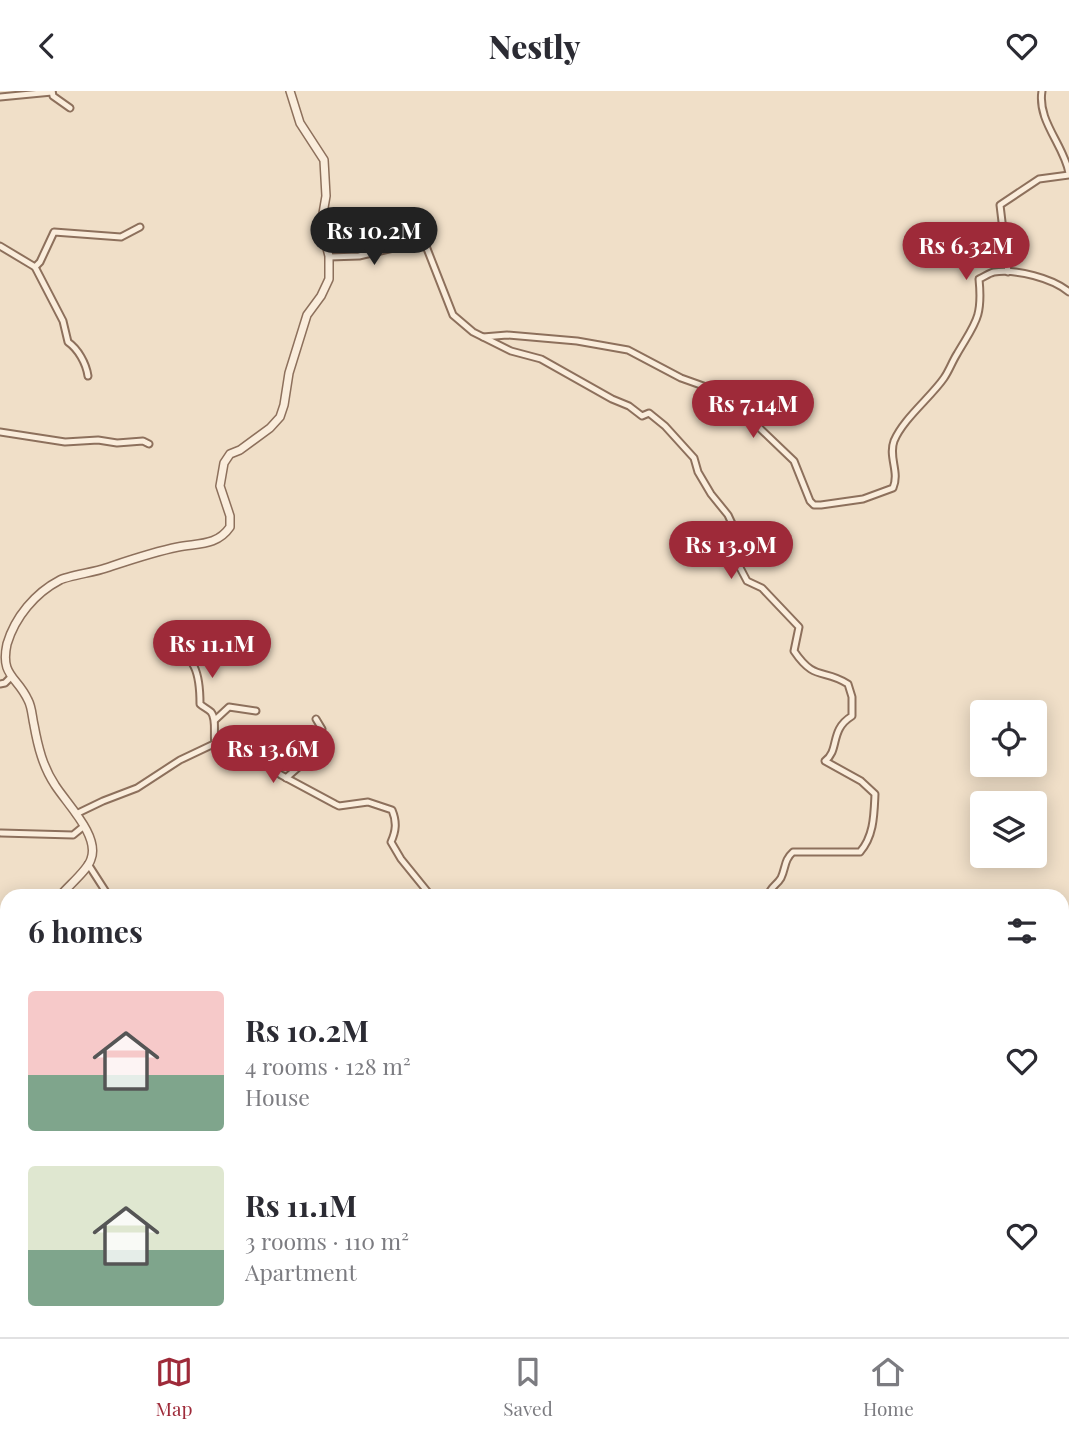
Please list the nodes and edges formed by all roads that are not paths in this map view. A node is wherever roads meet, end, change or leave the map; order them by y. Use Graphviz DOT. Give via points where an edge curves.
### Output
graph roads {
  1 [pos="52,91"];
  2 [pos="290,91"];
  3 [pos="1042,91"];
  4 [pos="0,97"];
  5 [pos="70,108"];
  6 [pos="1069,174"];
  7 [pos="140,227"];
  8 [pos="0,247"];
  9 [pos="329,257"];
  10 [pos="35,267"];
  11 [pos="1008,272"];
  12 [pos="1069,292"];
  13 [pos="482,337"];
  14 [pos="88,376"];
  15 [pos="0,432"];
  16 [pos="149,444"];
  17 [pos="166,644"];
  18 [pos="10,678"];
  19 [pos="0,684"];
  20 [pos="256,712"];
  21 [pos="316,719"];
  22 [pos="215,720"];
  23 [pos="215,744"];
  24 [pos="286,778"];
  25 [pos="76,814"];
  26 [pos="84,826"];
  27 [pos="1,833"];
  28 [pos="88,864"];
  29 [pos="66,889"];
  30 [pos="104,889"];
  31 [pos="425,889"];
  32 [pos="770,889"];
  1 -- 4 [label="street"];
  1 -- 5 [label="street"];
  2 -- 9 [label="street" via="300,123 324,160 326,196 321,225"];
  3 -- 6 [label="street" via="1040,103"];
  6 -- 11 [label="street" via="1039,179 1000,205"];
  7 -- 10 [label="street" via="121,237 54,232"];
  8 -- 10 [label="street"];
  9 -- 13 [label="street" via="359,256 424,241 453,315"];
  9 -- 18 [label="street" via="328,279 307,315 280,417 230,454 225,463 220,486 230,516 226,533 217,541 177,547 62,579 36,597 14,628 4,655"];
  10 -- 14 [label="street"];
  11 -- 12 [label="street" via="1059,284"];
  11 -- 13 [label="street" via="992,272 979,279 982,303 974,328 944,378 895,438 893,488 863,499 828,504 810,501 793,461 747,416 718,394 636,352 577,341"];
  13 -- 32 [label="street" via="541,359 642,416 649,413 665,426 694,459 711,494 729,515 742,574 799,627 794,650 801,660 811,671 848,684 852,716 837,729 825,761 875,794 868,842 860,852 793,852 786,857 780,880"];
  15 -- 16 [label="street" via="65,442"];
  17 -- 22 [label="street" via="190,658 199,681 200,704"];
  18 -- 19 [label="street"];
  18 -- 25 [label="street" via="29,702 49,775"];
  20 -- 22 [label="street" via="229,707"];
  21 -- 24 [label="street" via="322,729 302,764"];
  22 -- 23 [label="street"];
  23 -- 24 [label="street" via="238,744"];
  23 -- 25 [label="street" via="180,759 137,788"];
  24 -- 31 [label="street" via="339,806 368,802 391,810 396,824 391,842"];
  25 -- 26 [label="street"];
  26 -- 27 [label="street" via="73,835"];
  26 -- 28 [label="street" via="92,842"];
  28 -- 29 [label="street"];
  28 -- 30 [label="street"];
}
